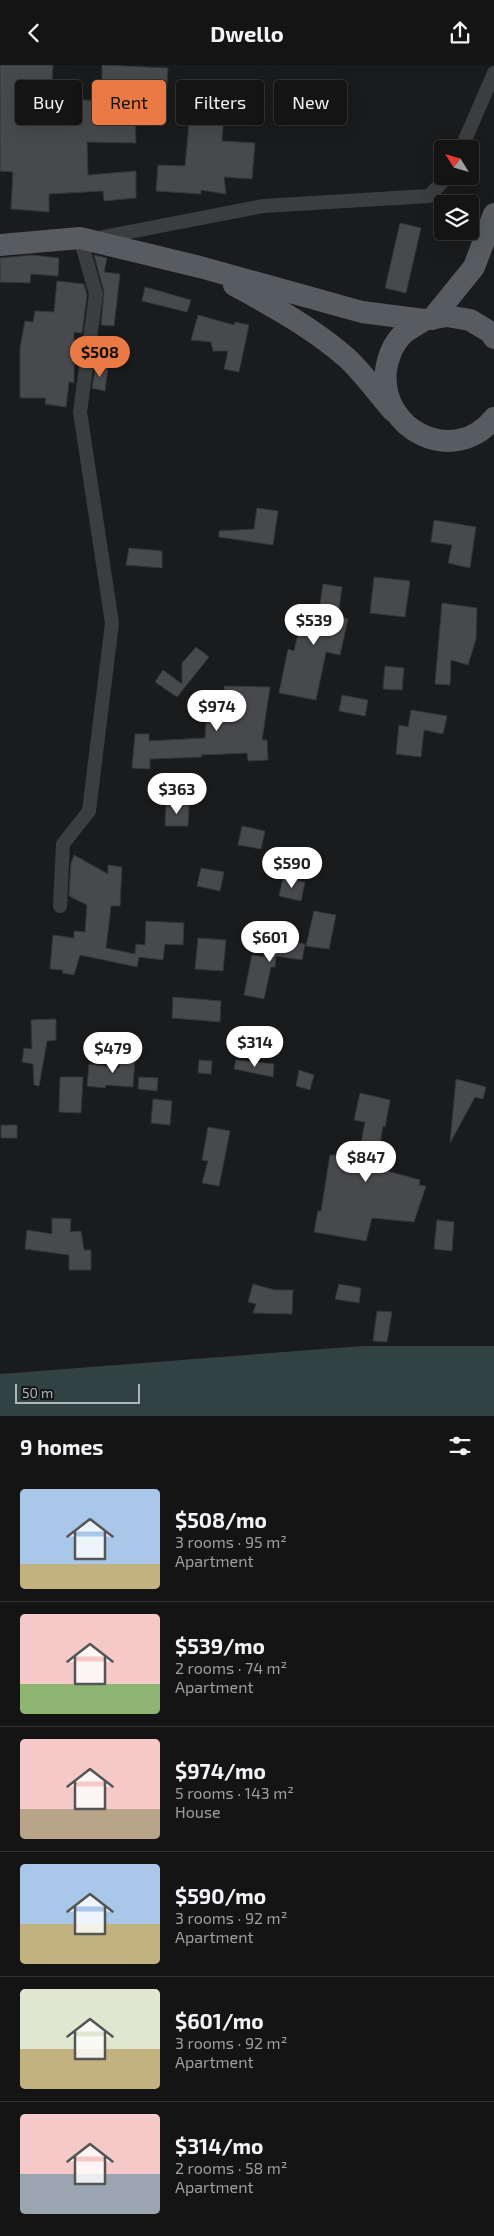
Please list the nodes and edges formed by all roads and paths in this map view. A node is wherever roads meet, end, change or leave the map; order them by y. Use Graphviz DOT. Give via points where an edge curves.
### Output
graph roads {
  1 [pos="494,73"];
  2 [pos="465,140"];
  3 [pos="439,185"];
  4 [pos="494,214"];
  5 [pos="85,239"];
  6 [pos="0,245"];
  7 [pos="200,267"];
  8 [pos="428,319"];
  9 [pos="494,338"];
  10 [pos="393,411"];
  11 [pos="494,418"];
  12 [pos="486,433"];
  13 [pos="60,906"];
  1 -- 2 [label="street"];
  3 -- 5 [label="street" via="429,196 263,206"];
  4 -- 8 [label="main road" via="474,267"];
  5 -- 6 [label="main road"];
  5 -- 7 [label="main road"];
  5 -- 13 [label="street" via="96,294 80,412 112,623 89,811 63,844"];
  7 -- 8 [label="main road" via="362,312"];
  7 -- 10 [label="main road" via="295,319 324,339 349,360"];
  8 -- 9 [label="main road" via="447,316 470,320"];
  8 -- 10 [label="main road" via="402,335 388,359 385,385"];
  10 -- 12 [label="main road" via="411,430 436,441"];
  11 -- 12 [label="main road"];
}
